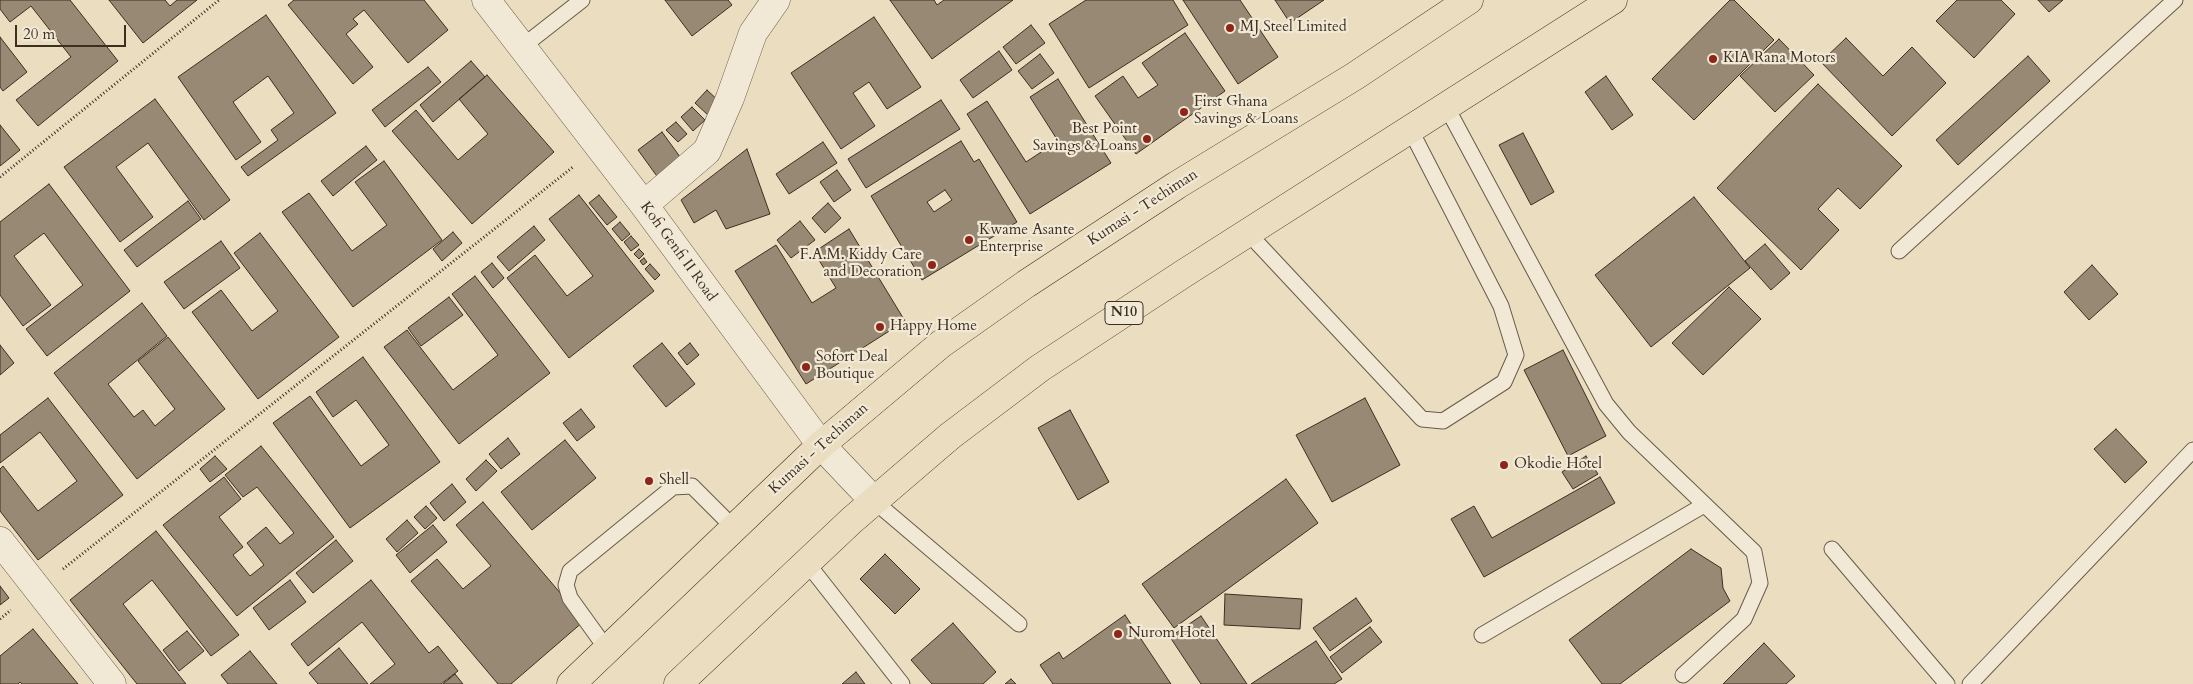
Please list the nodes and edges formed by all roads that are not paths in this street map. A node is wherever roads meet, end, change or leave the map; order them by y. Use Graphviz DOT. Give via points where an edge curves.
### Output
graph roads {
  1 [pos="486,0"];
  2 [pos="582,0"];
  3 [pos="776,0"];
  4 [pos="1469,0"];
  5 [pos="1613,0"];
  6 [pos="2175,0"];
  7 [pos="522,47"];
  8 [pos="1446,106"];
  9 [pos="1410,129"];
  10 [pos="644,205"];
  11 [pos="1248,233"];
  12 [pos="1899,251"];
  13 [pos="821,446"];
  14 [pos="2193,450"];
  15 [pos="874,501"];
  16 [pos="1704,505"];
  17 [pos="734,528"];
  18 [pos="0,541"];
  19 [pos="1832,550"];
  20 [pos="807,563"];
  21 [pos="1019,624"];
  22 [pos="1482,635"];
  23 [pos="606,648"];
  24 [pos="1684,675"];
  25 [pos="112,684"];
  26 [pos="571,684"];
  27 [pos="678,684"];
  28 [pos="902,684"];
  29 [pos="1947,684"];
  30 [pos="1970,684"];
  1 -- 7 [label="street, Kofi Genfi II Road"];
  2 -- 7 [label="lane"];
  3 -- 10 [label="street" via="753,33 707,151"];
  4 -- 13 [label="highway, Kumasi - Techiman" via="1356,76 1177,185 1026,284 941,344"];
  5 -- 8 [label="highway, N10"];
  6 -- 12 [label="lane"];
  7 -- 10 [label="street, Kofi Genfi II Road"];
  8 -- 9 [label="highway, N10"];
  8 -- 16 [label="lane" via="1606,404"];
  9 -- 11 [label="highway, N10"];
  9 -- 11 [label="lane" via="1501,306 1516,355 1504,382 1443,421 1422,419"];
  10 -- 13 [label="street, Kofi Genfi II Road"];
  11 -- 15 [label="highway, N10" via="1040,368 950,436"];
  13 -- 15 [label="street, Kofi Genfi II Road"];
  13 -- 17 [label="highway, Kumasi - Techiman"];
  14 -- 30 [label="lane"];
  15 -- 20 [label="highway, N10"];
  15 -- 21 [label="lane"];
  16 -- 22 [label="lane"];
  16 -- 24 [label="lane" via="1754,552 1760,582 1744,619"];
  17 -- 23 [label="highway, Kumasi - Techiman"];
  17 -- 23 [label="lane" via="692,486 673,487 570,571 566,585 570,598"];
  18 -- 25 [label="street"];
  19 -- 29 [label="lane"];
  20 -- 27 [label="highway, N10"];
  20 -- 28 [label="lane"];
  23 -- 26 [label="highway, Kumasi - Techiman"];
}
